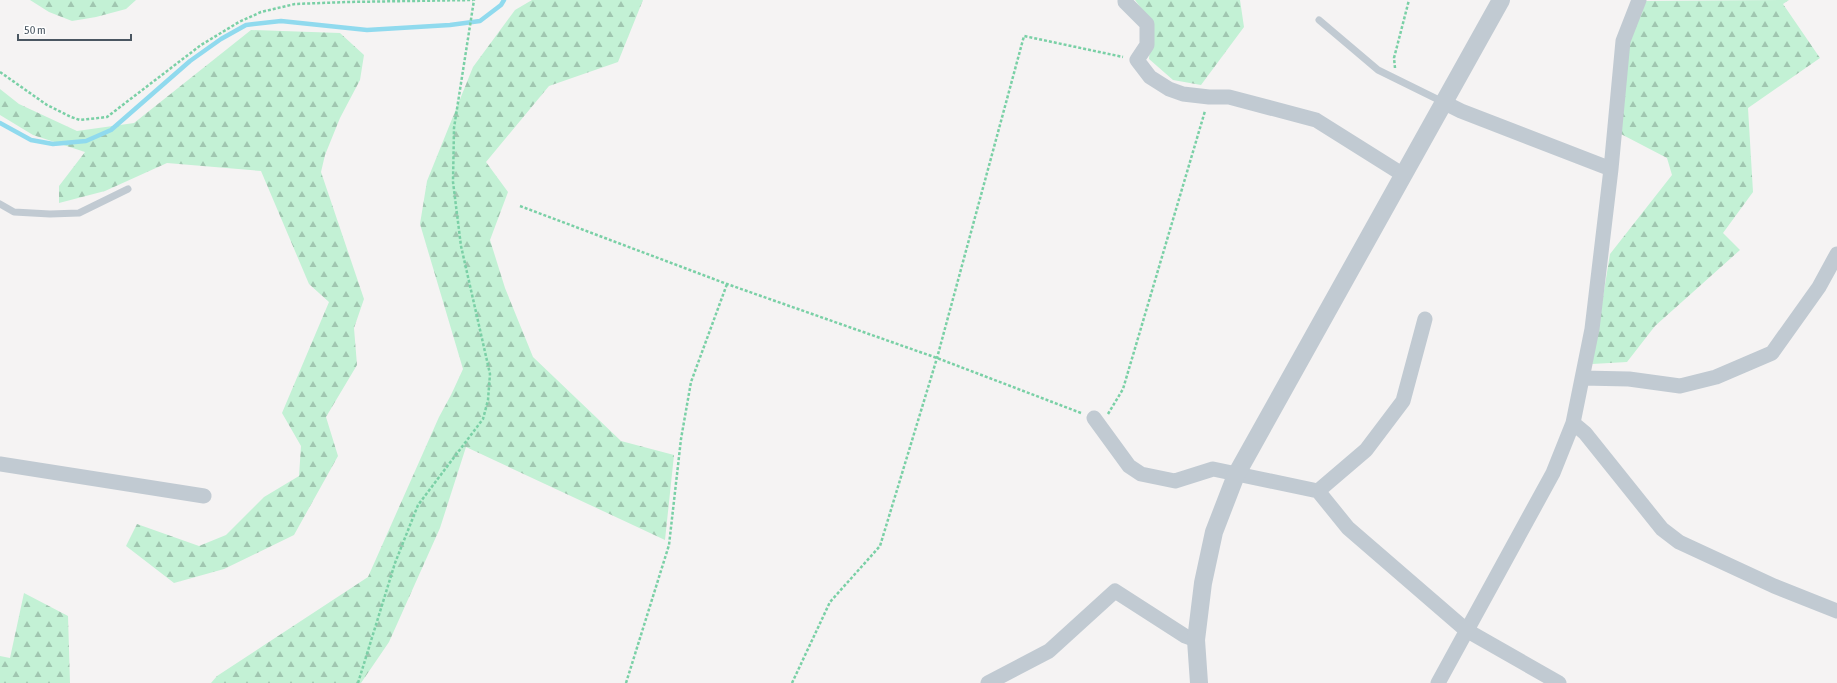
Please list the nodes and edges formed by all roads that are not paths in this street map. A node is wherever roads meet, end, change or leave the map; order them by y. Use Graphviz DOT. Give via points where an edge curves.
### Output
graph roads {
  1 [pos="1125,0"];
  2 [pos="1500,0"];
  3 [pos="1639,0"];
  4 [pos="1319,20"];
  5 [pos="1443,102"];
  6 [pos="1611,169"];
  7 [pos="1402,174"];
  8 [pos="128,188"];
  9 [pos="0,204"];
  10 [pos="1837,254"];
  11 [pos="1426,319"];
  12 [pos="1582,378"];
  13 [pos="1097,422"];
  14 [pos="1573,424"];
  15 [pos="0,464"];
  16 [pos="1236,475"];
  17 [pos="1318,491"];
  18 [pos="204,496"];
  19 [pos="1837,611"];
  20 [pos="1466,630"];
  21 [pos="1196,640"];
  22 [pos="988,683"];
  23 [pos="1199,683"];
  24 [pos="1438,683"];
  25 [pos="1559,683"];
  1 -- 7 [label="street" via="1147,24 1147,45 1137,60 1150,76 1168,89 1183,94 1229,97 1316,120"];
  2 -- 5 [label="street"];
  3 -- 6 [label="street" via="1623,41"];
  4 -- 5 [label="lane" via="1378,70"];
  5 -- 6 [label="street" via="1460,111"];
  5 -- 7 [label="street"];
  6 -- 12 [label="street" via="1592,329"];
  7 -- 16 [label="street"];
  8 -- 9 [label="lane" via="79,213 14,212"];
  10 -- 12 [label="street" via="1819,287 1772,353 1716,377 1680,386 1629,378"];
  11 -- 17 [label="street" via="1403,401 1366,450"];
  12 -- 14 [label="street"];
  13 -- 16 [label="street" via="1129,466 1140,474 1174,480 1213,469"];
  14 -- 19 [label="street" via="1585,433 1662,529 1679,542 1774,586"];
  14 -- 20 [label="street" via="1552,473"];
  15 -- 18 [label="street"];
  16 -- 17 [label="street"];
  16 -- 21 [label="street" via="1214,532 1203,583"];
  17 -- 20 [label="street" via="1348,528"];
  20 -- 24 [label="street"];
  20 -- 25 [label="street"];
  21 -- 22 [label="street" via="1185,636 1116,590 1049,651"];
  21 -- 23 [label="street"];
}
